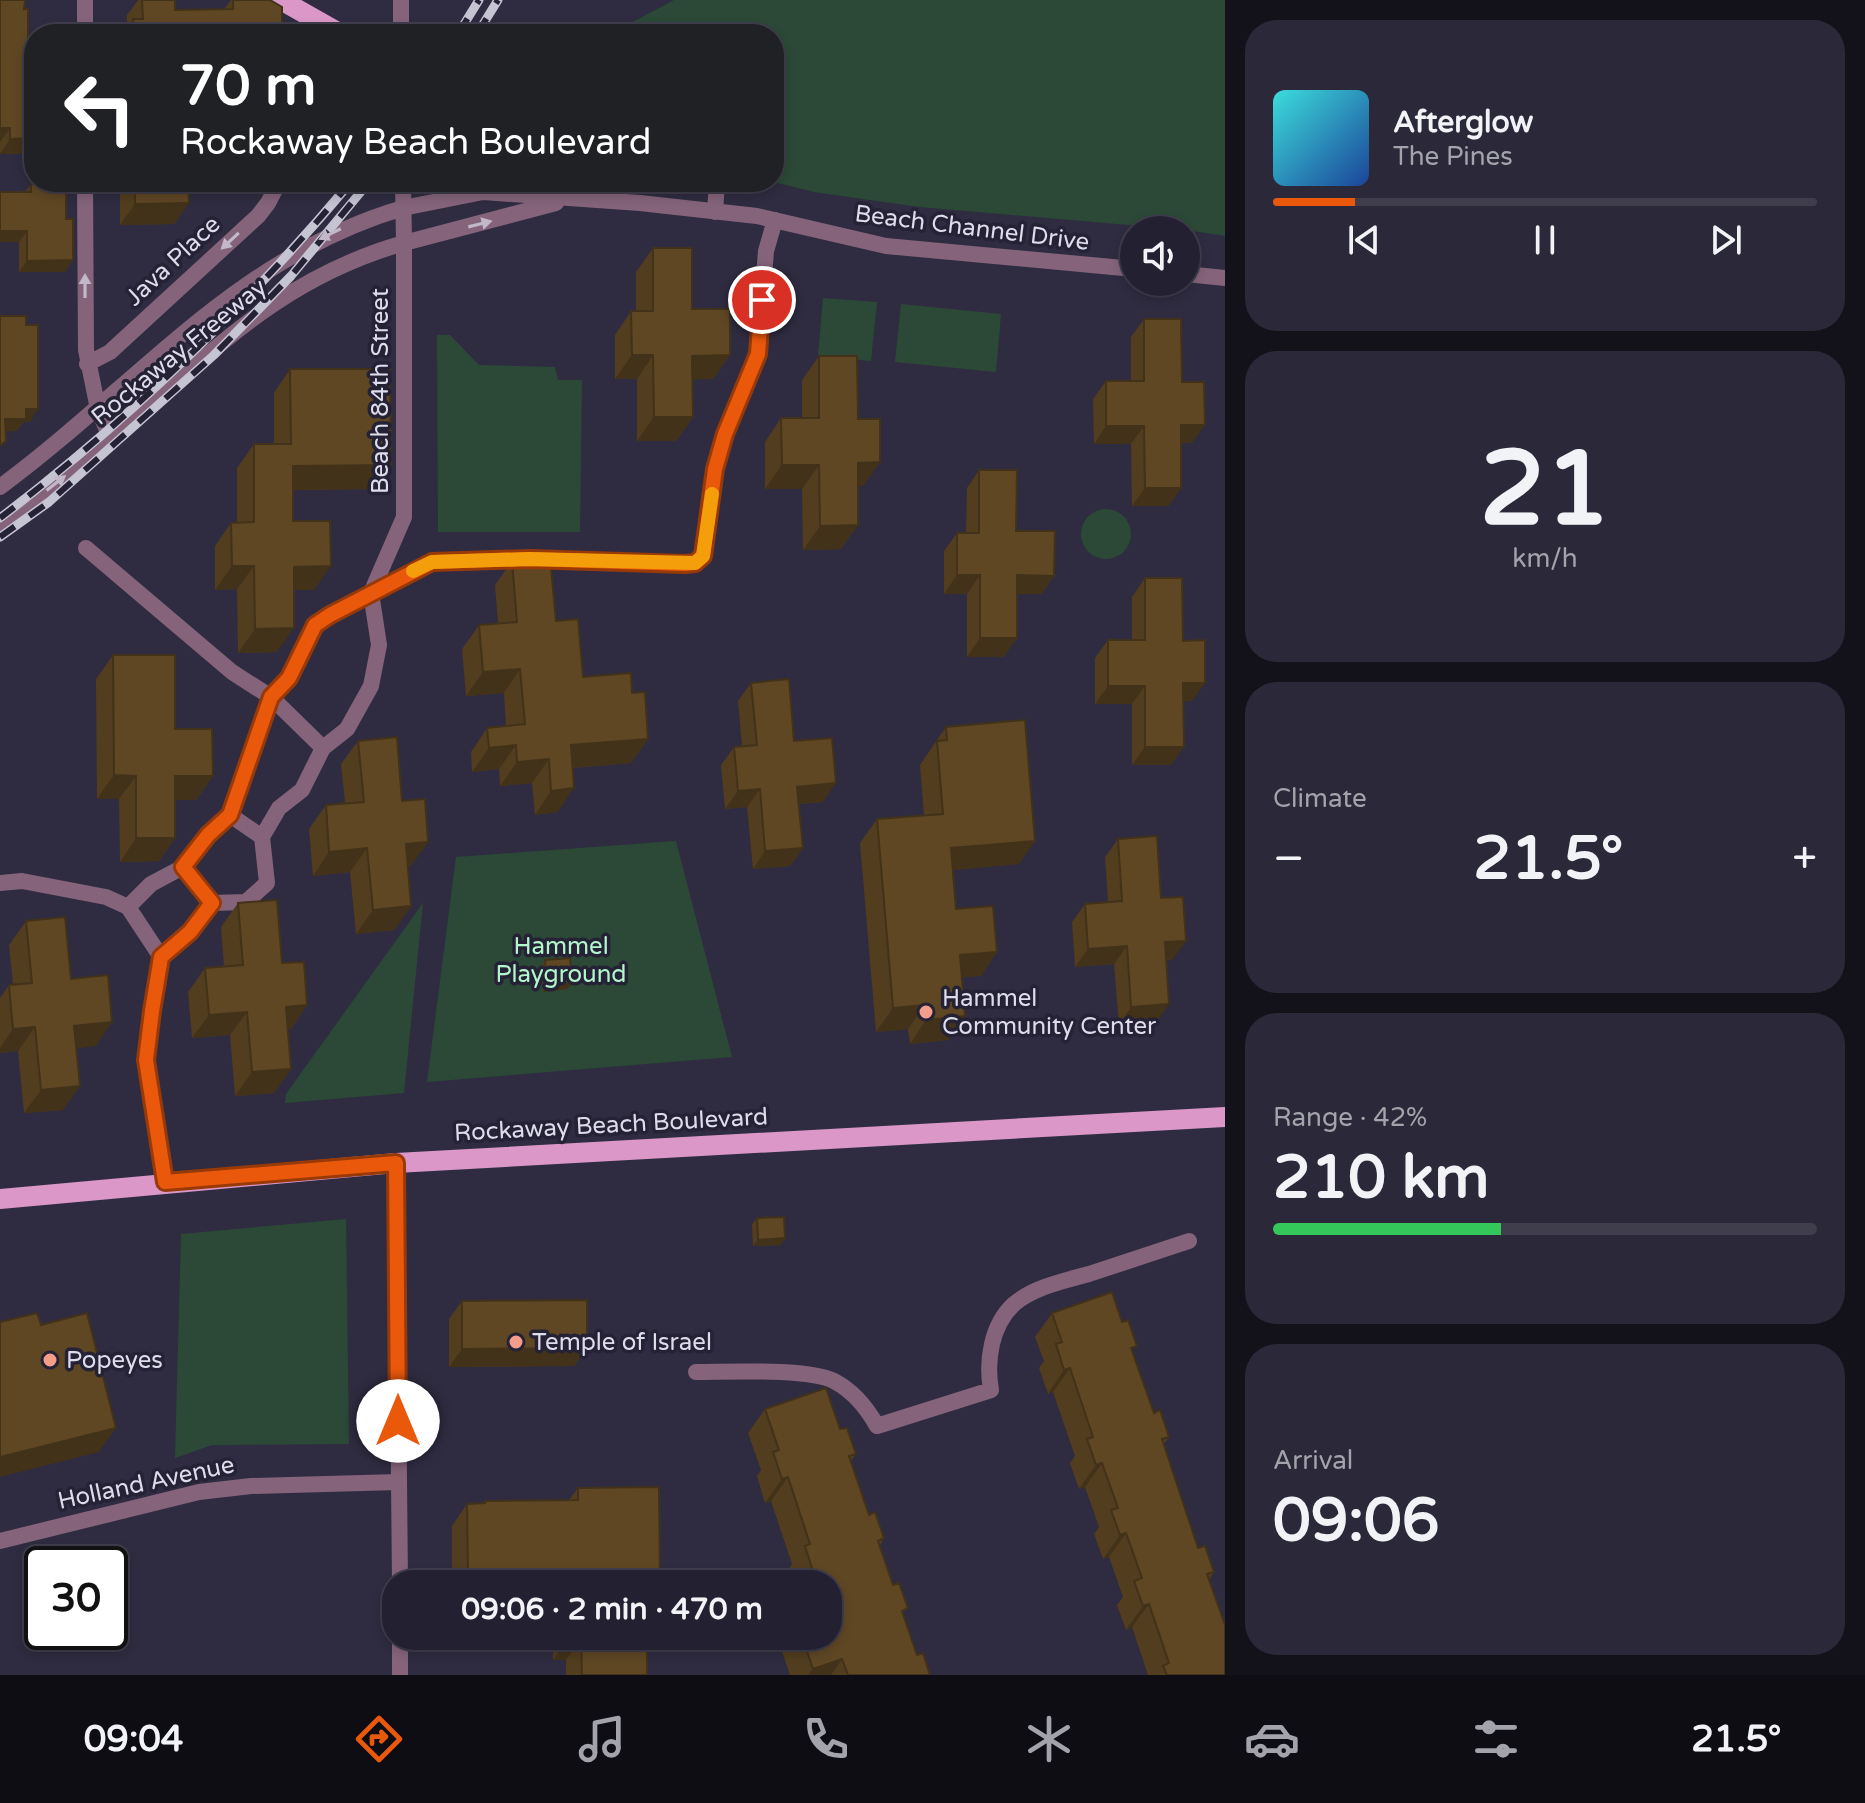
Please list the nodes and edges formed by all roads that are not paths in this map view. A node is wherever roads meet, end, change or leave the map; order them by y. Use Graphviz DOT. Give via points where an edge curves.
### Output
graph roads {
  1 [pos="85,0"];
  2 [pos="281,0"];
  3 [pos="401,0"];
  4 [pos="85,24"];
  5 [pos="319,24"];
  6 [pos="401,24"];
  7 [pos="85,192"];
  8 [pos="274,192"];
  9 [pos="403,192"];
  10 [pos="716,192"];
  11 [pos="568,200"];
  12 [pos="403,208"];
  13 [pos="715,212"];
  14 [pos="775,220"];
  15 [pos="404,243"];
  16 [pos="1120,268"];
  17 [pos="1200,275"];
  18 [pos="1225,278"];
  19 [pos="87,364"];
  20 [pos="98,409"];
  21 [pos="111,439"];
  22 [pos="0,487"];
  23 [pos="0,525"];
  24 [pos="86,548"];
  25 [pos="371,593"];
  26 [pos="271,697"];
  27 [pos="323,748"];
  28 [pos="230,815"];
  29 [pos="262,837"];
  30 [pos="183,867"];
  31 [pos="0,883"];
  32 [pos="212,903"];
  33 [pos="128,907"];
  34 [pos="161,957"];
  35 [pos="1225,1117"];
  36 [pos="396,1163"];
  37 [pos="165,1182"];
  38 [pos="0,1199"];
  39 [pos="1189,1241"];
  40 [pos="696,1372"];
  41 [pos="398,1482"];
  42 [pos="0,1541"];
  43 [pos="400,1570"];
  44 [pos="400,1650"];
  45 [pos="400,1675"];
  1 -- 4 [label="street"];
  2 -- 5 [label="main road"];
  3 -- 6 [label="street"];
  19 -- 7 [label="street, one-way"];
  8 -- 19 [label="street, Java Place, one-way" via="258,216 110,352"];
  9 -- 12 [label="street, Beach 84th Street"];
  10 -- 13 [label="street"];
  11 -- 12 [label="street, Beach Channel Drive" via="483,192"];
  11 -- 13 [label="street, Beach Channel Drive"];
  15 -- 11 [label="street, Beach Channel Drive, one-way"];
  12 -- 15 [label="street, Beach 84th Street"];
  12 -- 20 [label="street, Rockaway Freeway, one-way" via="349,225 266,270 205,314"];
  13 -- 14 [label="street, Beach Channel Drive"];
  14 -- 16 [label="street, Beach Channel Drive" via="886,246"];
  14 -- 25 [label="street" via="766,251 758,354 715,469 703,556 685,564 432,562"];
  15 -- 21 [label="street, Rockaway Freeway" via="337,267 269,306"];
  15 -- 25 [label="street, Beach 84th Street" via="404,517"];
  17 -- 18 [label="street"];
  19 -- 20 [label="street"];
  20 -- 21 [label="street"];
  20 -- 22 [label="street, Rockaway Freeway"];
  23 -- 21 [label="street, Rockaway Freeway, one-way"];
  24 -- 26 [label="street" via="232,672"];
  25 -- 26 [label="street" via="315,625 289,678"];
  25 -- 27 [label="street" via="379,645 371,686 347,729"];
  26 -- 27 [label="street"];
  26 -- 28 [label="street"];
  27 -- 29 [label="street" via="302,790 279,808"];
  28 -- 29 [label="street"];
  28 -- 30 [label="street"];
  29 -- 32 [label="street" via="267,883 246,902"];
  30 -- 32 [label="street"];
  30 -- 33 [label="street" via="151,884"];
  31 -- 33 [label="street" via="22,881 106,897"];
  32 -- 34 [label="street"];
  33 -- 34 [label="street"];
  34 -- 37 [label="street" via="146,1060"];
  35 -- 36 [label="main road, Rockaway Beach Boulevard"];
  36 -- 37 [label="main road, Rockaway Beach Boulevard"];
  36 -- 41 [label="street"];
  37 -- 38 [label="main road, Rockaway Beach Boulevard"];
  39 -- 40 [label="street" via="1024,1297 1005,1314 994,1339 991,1390 877,1426 854,1396 829,1379"];
  41 -- 42 [label="street, Holland Avenue" via="199,1492"];
  41 -- 43 [label="street"];
  44 -- 45 [label="street"];
}
